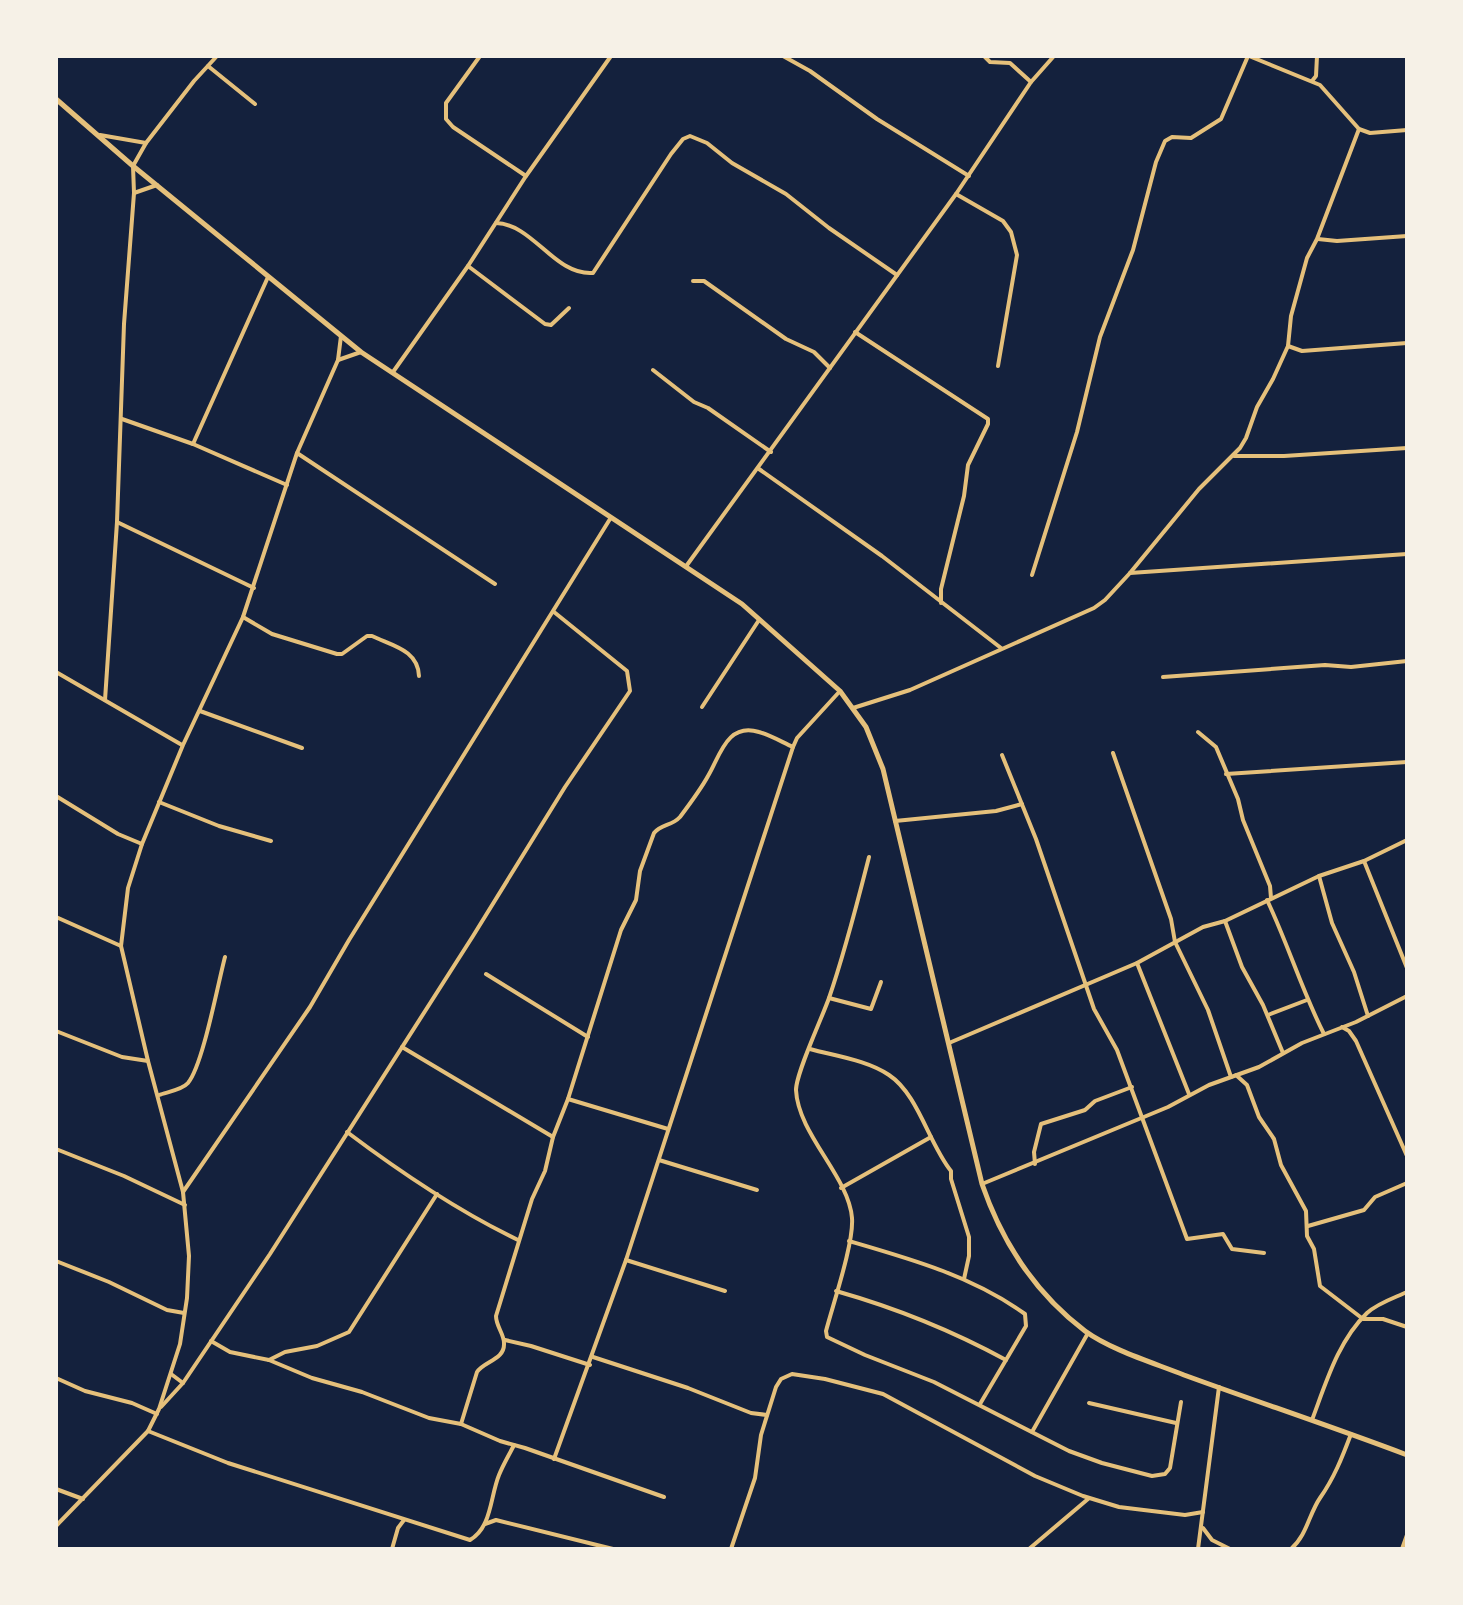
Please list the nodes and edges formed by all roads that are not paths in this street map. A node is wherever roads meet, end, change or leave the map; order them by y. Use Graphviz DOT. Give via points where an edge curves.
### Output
graph roads {
  1 [pos="217,56"];
  2 [pos="480,56"];
  3 [pos="611,56"];
  4 [pos="783,56"];
  5 [pos="984,56"];
  6 [pos="1054,56"];
  7 [pos="1248,56"];
  8 [pos="1317,56"];
  9 [pos="208,66"];
  10 [pos="1312,81"];
  11 [pos="1031,82"];
  12 [pos="56,99"];
  13 [pos="255,104"];
  14 [pos="1359,129"];
  15 [pos="1407,130"];
  16 [pos="97,135"];
  17 [pos="146,143"];
  18 [pos="133,166"];
  19 [pos="526,176"];
  20 [pos="969,176"];
  21 [pos="157,185"];
  22 [pos="134,193"];
  23 [pos="956,194"];
  24 [pos="496,223"];
  25 [pos="1407,236"];
  26 [pos="1317,239"];
  27 [pos="468,266"];
  28 [pos="897,275"];
  29 [pos="268,277"];
  30 [pos="693,281"];
  31 [pos="569,308"];
  32 [pos="855,332"];
  33 [pos="341,336"];
  34 [pos="1407,343"];
  35 [pos="1288,346"];
  36 [pos="361,352"];
  37 [pos="338,360"];
  38 [pos="998,366"];
  39 [pos="830,368"];
  40 [pos="653,370"];
  41 [pos="393,372"];
  42 [pos="122,419"];
  43 [pos="193,444"];
  44 [pos="1407,448"];
  45 [pos="771,452"];
  46 [pos="297,453"];
  47 [pos="1233,456"];
  48 [pos="759,469"];
  49 [pos="287,485"];
  50 [pos="610,519"];
  51 [pos="117,522"];
  52 [pos="1407,554"];
  53 [pos="687,565"];
  54 [pos="1130,573"];
  55 [pos="1032,575"];
  56 [pos="495,584"];
  57 [pos="254,588"];
  58 [pos="941,603"];
  59 [pos="554,612"];
  60 [pos="243,617"];
  61 [pos="759,620"];
  62 [pos="1002,649"];
  63 [pos="1407,661"];
  64 [pos="56,672"];
  65 [pos="419,676"];
  66 [pos="1163,677"];
  67 [pos="840,691"];
  68 [pos="105,700"];
  69 [pos="702,707"];
  70 [pos="853,708"];
  71 [pos="200,711"];
  72 [pos="1198,732"];
  73 [pos="183,745"];
  74 [pos="793,747"];
  75 [pos="302,748"];
  76 [pos="1113,753"];
  77 [pos="1002,755"];
  78 [pos="1407,762"];
  79 [pos="1226,774"];
  80 [pos="56,796"];
  81 [pos="159,802"];
  82 [pos="1022,804"];
  83 [pos="895,821"];
  84 [pos="1407,840"];
  85 [pos="271,841"];
  86 [pos="142,844"];
  87 [pos="869,857"];
  88 [pos="1364,861"];
  89 [pos="1319,876"];
  90 [pos="1269,899"];
  91 [pos="56,917"];
  92 [pos="1225,921"];
  93 [pos="1175,942"];
  94 [pos="121,946"];
  95 [pos="225,957"];
  96 [pos="1137,963"];
  97 [pos="1407,968"];
  98 [pos="486,974"];
  99 [pos="881,982"];
  100 [pos="1086,983"];
  101 [pos="1407,996"];
  102 [pos="829,998"];
  103 [pos="1307,1000"];
  104 [pos="1267,1016"];
  105 [pos="1368,1016"];
  106 [pos="1342,1027"];
  107 [pos="56,1031"];
  108 [pos="1324,1034"];
  109 [pos="588,1037"];
  110 [pos="948,1043"];
  111 [pos="402,1047"];
  112 [pos="810,1049"];
  113 [pos="1283,1053"];
  114 [pos="148,1061"];
  115 [pos="1234,1076"];
  116 [pos="1132,1087"];
  117 [pos="159,1095"];
  118 [pos="1189,1096"];
  119 [pos="568,1099"];
  120 [pos="1143,1118"];
  121 [pos="668,1129"];
  122 [pos="347,1132"];
  123 [pos="553,1137"];
  124 [pos="931,1137"];
  125 [pos="56,1149"];
  126 [pos="1407,1156"];
  127 [pos="659,1160"];
  128 [pos="1035,1164"];
  129 [pos="1407,1183"];
  130 [pos="982,1184"];
  131 [pos="841,1188"];
  132 [pos="757,1190"];
  133 [pos="183,1192"];
  134 [pos="437,1194"];
  135 [pos="185,1205"];
  136 [pos="1308,1226"];
  137 [pos="518,1240"];
  138 [pos="849,1241"];
  139 [pos="1264,1253"];
  140 [pos="626,1260"];
  141 [pos="56,1261"];
  142 [pos="964,1279"];
  143 [pos="725,1291"];
  144 [pos="836,1291"];
  145 [pos="1407,1292"];
  146 [pos="1376,1306"];
  147 [pos="184,1313"];
  148 [pos="1363,1319"];
  149 [pos="1383,1319"];
  150 [pos="1407,1327"];
  151 [pos="1088,1333"];
  152 [pos="505,1340"];
  153 [pos="211,1341"];
  154 [pos="593,1357"];
  155 [pos="269,1360"];
  156 [pos="1006,1360"];
  157 [pos="590,1365"];
  158 [pos="171,1374"];
  159 [pos="56,1378"];
  160 [pos="183,1383"];
  161 [pos="1219,1387"];
  162 [pos="1181,1402"];
  163 [pos="1089,1403"];
  164 [pos="980,1404"];
  165 [pos="158,1411"];
  166 [pos="767,1415"];
  167 [pos="1312,1420"];
  168 [pos="461,1424"];
  169 [pos="1177,1424"];
  170 [pos="148,1431"];
  171 [pos="1032,1432"];
  172 [pos="1351,1434"];
  173 [pos="514,1445"];
  174 [pos="1407,1455"];
  175 [pos="554,1459"];
  176 [pos="56,1489"];
  177 [pos="664,1497"];
  178 [pos="1089,1498"];
  179 [pos="83,1499"];
  180 [pos="490,1509"];
  181 [pos="1203,1512"];
  182 [pos="404,1520"];
  183 [pos="496,1520"];
  184 [pos="485,1524"];
  185 [pos="56,1526"];
  186 [pos="1202,1526"];
  187 [pos="1407,1535"];
  188 [pos="392,1549"];
  189 [pos="613,1549"];
  190 [pos="731,1549"];
  191 [pos="1029,1549"];
  192 [pos="1198,1549"];
  193 [pos="1230,1549"];
  194 [pos="1291,1549"];
  195 [pos="1402,1549"];
  1 -- 9 [label="street"];
  2 -- 19 [label="street" via="446,103 446,119"];
  3 -- 19 [label="street"];
  4 -- 20 [label="street"];
  5 -- 11 [label="street" via="990,62 1010,63"];
  6 -- 11 [label="street"];
  7 -- 10 [label="street"];
  7 -- 55 [label="street" via="1221,119 1191,138 1165,141 1156,162"];
  8 -- 10 [label="street"];
  9 -- 13 [label="street"];
  9 -- 17 [label="street"];
  10 -- 14 [label="street"];
  11 -- 20 [label="street"];
  12 -- 16 [label="main road"];
  14 -- 15 [label="street"];
  14 -- 26 [label="street"];
  16 -- 17 [label="street"];
  16 -- 18 [label="main road"];
  17 -- 18 [label="street"];
  18 -- 21 [label="main road"];
  18 -- 22 [label="street"];
  19 -- 24 [label="street"];
  20 -- 23 [label="street"];
  21 -- 22 [label="street"];
  21 -- 29 [label="main road"];
  22 -- 42 [label="street"];
  23 -- 28 [label="street"];
  23 -- 38 [label="street" via="1003,221 1017,255"];
  24 -- 27 [label="street"];
  24 -- 28 [label="street" via="512,226 575,271 593,273 671,154 690,136 786,194"];
  25 -- 26 [label="street"];
  26 -- 35 [label="street" via="1298,285"];
  27 -- 31 [label="street" via="545,324 551,325"];
  27 -- 41 [label="street"];
  28 -- 32 [label="street"];
  29 -- 33 [label="main road"];
  29 -- 43 [label="street"];
  30 -- 39 [label="street" via="704,281 786,339 814,352"];
  32 -- 39 [label="street"];
  32 -- 58 [label="street" via="988,419 968,465"];
  33 -- 36 [label="main road"];
  33 -- 37 [label="street"];
  34 -- 35 [label="street" via="1302,351"];
  35 -- 47 [label="street"];
  36 -- 37 [label="street"];
  36 -- 41 [label="main road"];
  37 -- 46 [label="street"];
  39 -- 45 [label="street"];
  40 -- 45 [label="street"];
  41 -- 50 [label="main road"];
  42 -- 43 [label="street"];
  42 -- 51 [label="street"];
  43 -- 49 [label="street"];
  44 -- 47 [label="street"];
  45 -- 48 [label="street"];
  46 -- 49 [label="street"];
  46 -- 56 [label="street"];
  47 -- 54 [label="street"];
  48 -- 53 [label="street"];
  48 -- 58 [label="street"];
  49 -- 57 [label="street"];
  50 -- 53 [label="main road"];
  50 -- 59 [label="street"];
  51 -- 57 [label="street"];
  51 -- 68 [label="street"];
  52 -- 54 [label="street"];
  53 -- 61 [label="main road"];
  54 -- 62 [label="street" via="1094,608"];
  57 -- 60 [label="street"];
  58 -- 62 [label="street"];
  59 -- 111 [label="street" via="627,671 630,691"];
  59 -- 133 [label="street" via="310,1007"];
  60 -- 65 [label="street" via="272,634 337,654 372,636 412,655"];
  60 -- 71 [label="street"];
  61 -- 67 [label="main road"];
  61 -- 69 [label="street"];
  62 -- 70 [label="street" via="910,690"];
  63 -- 66 [label="street"];
  64 -- 68 [label="street"];
  67 -- 70 [label="main road"];
  67 -- 74 [label="street"];
  68 -- 73 [label="street"];
  70 -- 83 [label="main road" via="883,769"];
  71 -- 73 [label="street"];
  71 -- 75 [label="street"];
  72 -- 79 [label="street" via="1216,747"];
  73 -- 81 [label="street"];
  74 -- 109 [label="street" via="758,731 733,734 678,820 656,829"];
  74 -- 121 [label="street"];
  76 -- 93 [label="street"];
  77 -- 82 [label="street"];
  78 -- 79 [label="street"];
  79 -- 90 [label="street" via="1270,886"];
  80 -- 86 [label="street"];
  81 -- 85 [label="street"];
  81 -- 86 [label="street"];
  82 -- 83 [label="street"];
  82 -- 100 [label="street"];
  83 -- 110 [label="main road"];
  84 -- 88 [label="street"];
  86 -- 94 [label="street" via="128,888"];
  87 -- 102 [label="street"];
  88 -- 89 [label="street"];
  88 -- 97 [label="street"];
  89 -- 90 [label="street"];
  89 -- 105 [label="street"];
  90 -- 92 [label="street"];
  90 -- 103 [label="street"];
  91 -- 94 [label="street"];
  92 -- 93 [label="street"];
  92 -- 104 [label="street"];
  93 -- 96 [label="street"];
  93 -- 115 [label="street"];
  94 -- 114 [label="street"];
  95 -- 117 [label="street" via="190,1080"];
  96 -- 100 [label="street"];
  96 -- 118 [label="street"];
  98 -- 109 [label="street"];
  99 -- 102 [label="street" via="871,1009"];
  100 -- 110 [label="street"];
  100 -- 116 [label="street"];
  101 -- 105 [label="street"];
  102 -- 112 [label="street"];
  103 -- 104 [label="street"];
  103 -- 108 [label="street"];
  104 -- 113 [label="street"];
  105 -- 106 [label="street"];
  106 -- 108 [label="street"];
  106 -- 126 [label="street" via="1356,1041"];
  107 -- 114 [label="street" via="122,1057"];
  108 -- 113 [label="street"];
  109 -- 119 [label="street"];
  110 -- 130 [label="main road"];
  111 -- 122 [label="street"];
  111 -- 123 [label="street"];
  112 -- 124 [label="street" via="887,1074 902,1088"];
  112 -- 131 [label="street" via="796,1092 807,1126"];
  113 -- 115 [label="street"];
  114 -- 117 [label="street"];
  115 -- 118 [label="street"];
  115 -- 136 [label="street" via="1247,1085 1274,1139"];
  116 -- 120 [label="street"];
  116 -- 128 [label="street" via="1041,1124"];
  117 -- 133 [label="street"];
  118 -- 120 [label="street"];
  119 -- 121 [label="street"];
  119 -- 123 [label="street"];
  120 -- 128 [label="street"];
  120 -- 139 [label="street" via="1187,1239 1223,1234 1232,1249"];
  121 -- 127 [label="street"];
  122 -- 134 [label="street"];
  122 -- 153 [label="street"];
  123 -- 137 [label="street"];
  124 -- 131 [label="street"];
  124 -- 142 [label="street" via="951,1171 969,1237"];
  125 -- 135 [label="street"];
  127 -- 132 [label="street"];
  127 -- 140 [label="street"];
  128 -- 130 [label="street"];
  129 -- 136 [label="street" via="1375,1197 1364,1210"];
  130 -- 151 [label="main road" via="993,1216 1025,1272"];
  131 -- 138 [label="street" via="852,1214"];
  133 -- 135 [label="street"];
  134 -- 137 [label="street"];
  134 -- 155 [label="street" via="349,1332"];
  135 -- 147 [label="street" via="189,1256"];
  136 -- 148 [label="street" via="1320,1286"];
  137 -- 152 [label="street" via="496,1316"];
  138 -- 142 [label="street"];
  138 -- 144 [label="street"];
  140 -- 143 [label="street"];
  140 -- 154 [label="street"];
  141 -- 147 [label="street"];
  142 -- 156 [label="street" via="1025,1314 1026,1326"];
  144 -- 156 [label="street" via="916,1316"];
  144 -- 164 [label="street" via="826,1331 831,1341"];
  145 -- 146 [label="street"];
  146 -- 148 [label="street"];
  146 -- 149 [label="street"];
  147 -- 158 [label="street"];
  148 -- 149 [label="street"];
  148 -- 167 [label="street" via="1327,1377"];
  149 -- 150 [label="street"];
  151 -- 161 [label="main road"];
  151 -- 171 [label="street"];
  152 -- 157 [label="street"];
  152 -- 168 [label="street" via="497,1358 477,1372"];
  153 -- 155 [label="street" via="230,1352"];
  153 -- 160 [label="street"];
  154 -- 157 [label="street"];
  154 -- 166 [label="street"];
  155 -- 168 [label="street" via="429,1418"];
  156 -- 164 [label="street"];
  157 -- 175 [label="street"];
  158 -- 160 [label="street"];
  158 -- 165 [label="street"];
  159 -- 165 [label="street"];
  160 -- 165 [label="street"];
  161 -- 167 [label="main road"];
  161 -- 181 [label="street"];
  162 -- 169 [label="street"];
  163 -- 169 [label="street"];
  164 -- 171 [label="street"];
  165 -- 170 [label="street"];
  166 -- 178 [label="street" via="776,1387 787,1375 855,1386 908,1405 1035,1476"];
  166 -- 190 [label="street" via="755,1478"];
  167 -- 172 [label="main road"];
  168 -- 173 [label="street"];
  169 -- 171 [label="street" via="1170,1468 1160,1476 1102,1463"];
  170 -- 179 [label="street"];
  170 -- 182 [label="street"];
  172 -- 174 [label="main road"];
  172 -- 194 [label="street" via="1334,1478"];
  173 -- 175 [label="street"];
  173 -- 180 [label="street"];
  175 -- 177 [label="street"];
  176 -- 179 [label="street"];
  178 -- 181 [label="street" via="1169,1514"];
  178 -- 191 [label="street"];
  179 -- 185 [label="street"];
  180 -- 183 [label="street"];
  180 -- 184 [label="street"];
  181 -- 186 [label="street"];
  182 -- 184 [label="street" via="470,1540"];
  182 -- 188 [label="street"];
  183 -- 184 [label="street"];
  183 -- 189 [label="street"];
  186 -- 192 [label="street"];
  186 -- 193 [label="street" via="1212,1540"];
  187 -- 195 [label="street"];
}
